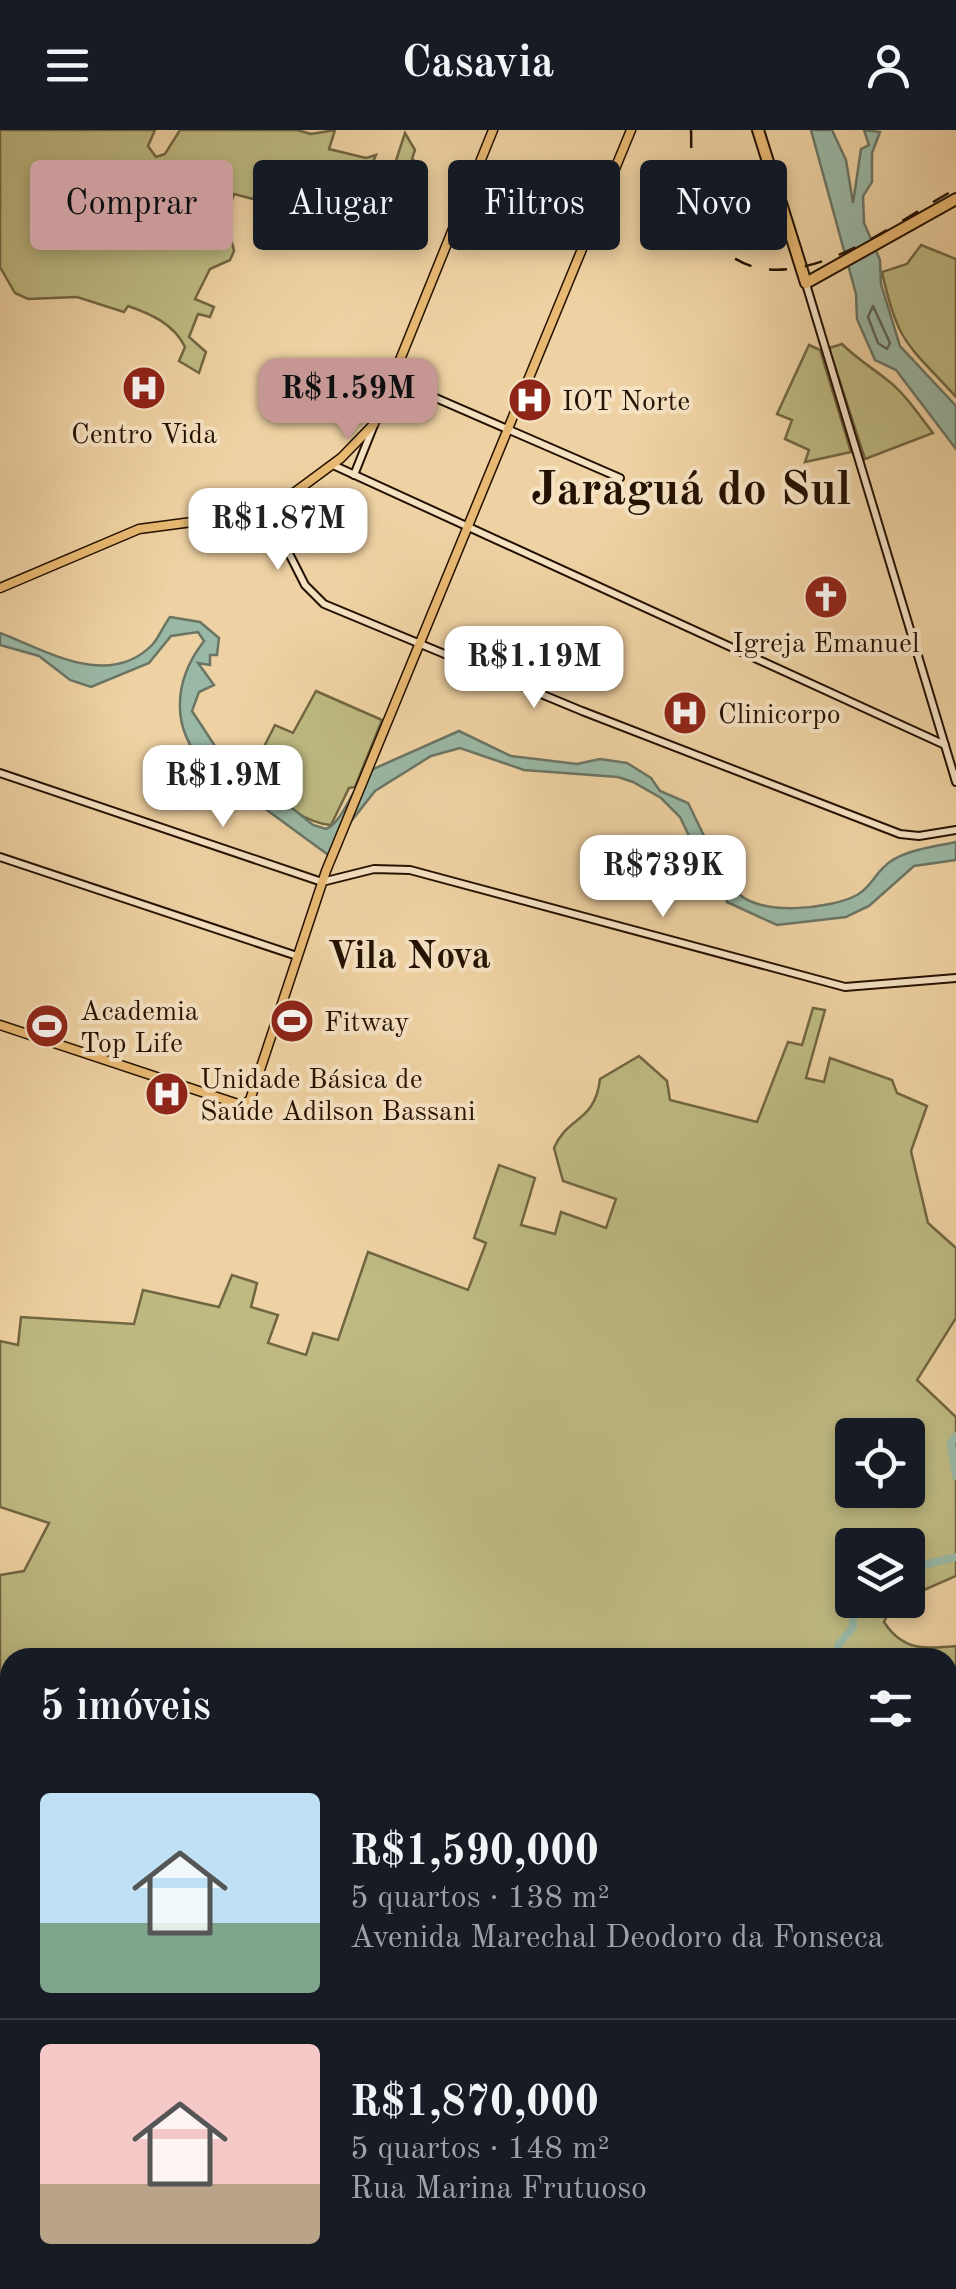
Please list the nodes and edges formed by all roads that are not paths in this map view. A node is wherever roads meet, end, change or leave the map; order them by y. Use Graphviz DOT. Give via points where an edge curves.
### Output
graph roads {
  1 [pos="493,130"];
  2 [pos="631,130"];
  3 [pos="758,130"];
  4 [pos="956,199"];
  5 [pos="806,283"];
  6 [pos="392,379"];
  7 [pos="374,424"];
  8 [pos="508,428"];
  9 [pos="332,465"];
  10 [pos="354,475"];
  11 [pos="620,478"];
  12 [pos="268,512"];
  13 [pos="468,527"];
  14 [pos="0,588"];
  15 [pos="420,644"];
  16 [pos="939,728"];
  17 [pos="924,735"];
  18 [pos="945,745"];
  19 [pos="0,774"];
  20 [pos="956,782"];
  21 [pos="956,830"];
  22 [pos="0,857"];
  23 [pos="322,882"];
  24 [pos="297,956"];
  25 [pos="956,978"];
  26 [pos="0,1025"];
  1 -- 6 [label="main road"];
  2 -- 8 [label="main road"];
  3 -- 5 [label="highway"];
  4 -- 5 [label="highway"];
  5 -- 16 [label="street"];
  6 -- 7 [label="main road"];
  6 -- 8 [label="street"];
  7 -- 9 [label="main road"];
  7 -- 10 [label="street"];
  8 -- 11 [label="street"];
  8 -- 13 [label="main road"];
  9 -- 10 [label="street"];
  9 -- 12 [label="main road"];
  10 -- 13 [label="street"];
  12 -- 14 [label="main road" via="139,529"];
  12 -- 15 [label="street" via="318,600"];
  13 -- 15 [label="main road"];
  13 -- 17 [label="street"];
  15 -- 21 [label="street" via="900,834"];
  15 -- 23 [label="main road"];
  16 -- 17 [label="street"];
  16 -- 18 [label="street"];
  17 -- 18 [label="street"];
  18 -- 20 [label="street"];
  19 -- 23 [label="street"];
  22 -- 24 [label="street"];
  23 -- 24 [label="main road"];
  23 -- 25 [label="street" via="374,869 410,870 845,987"];
  24 -- 26 [label="main road" via="244,1104"];
}
